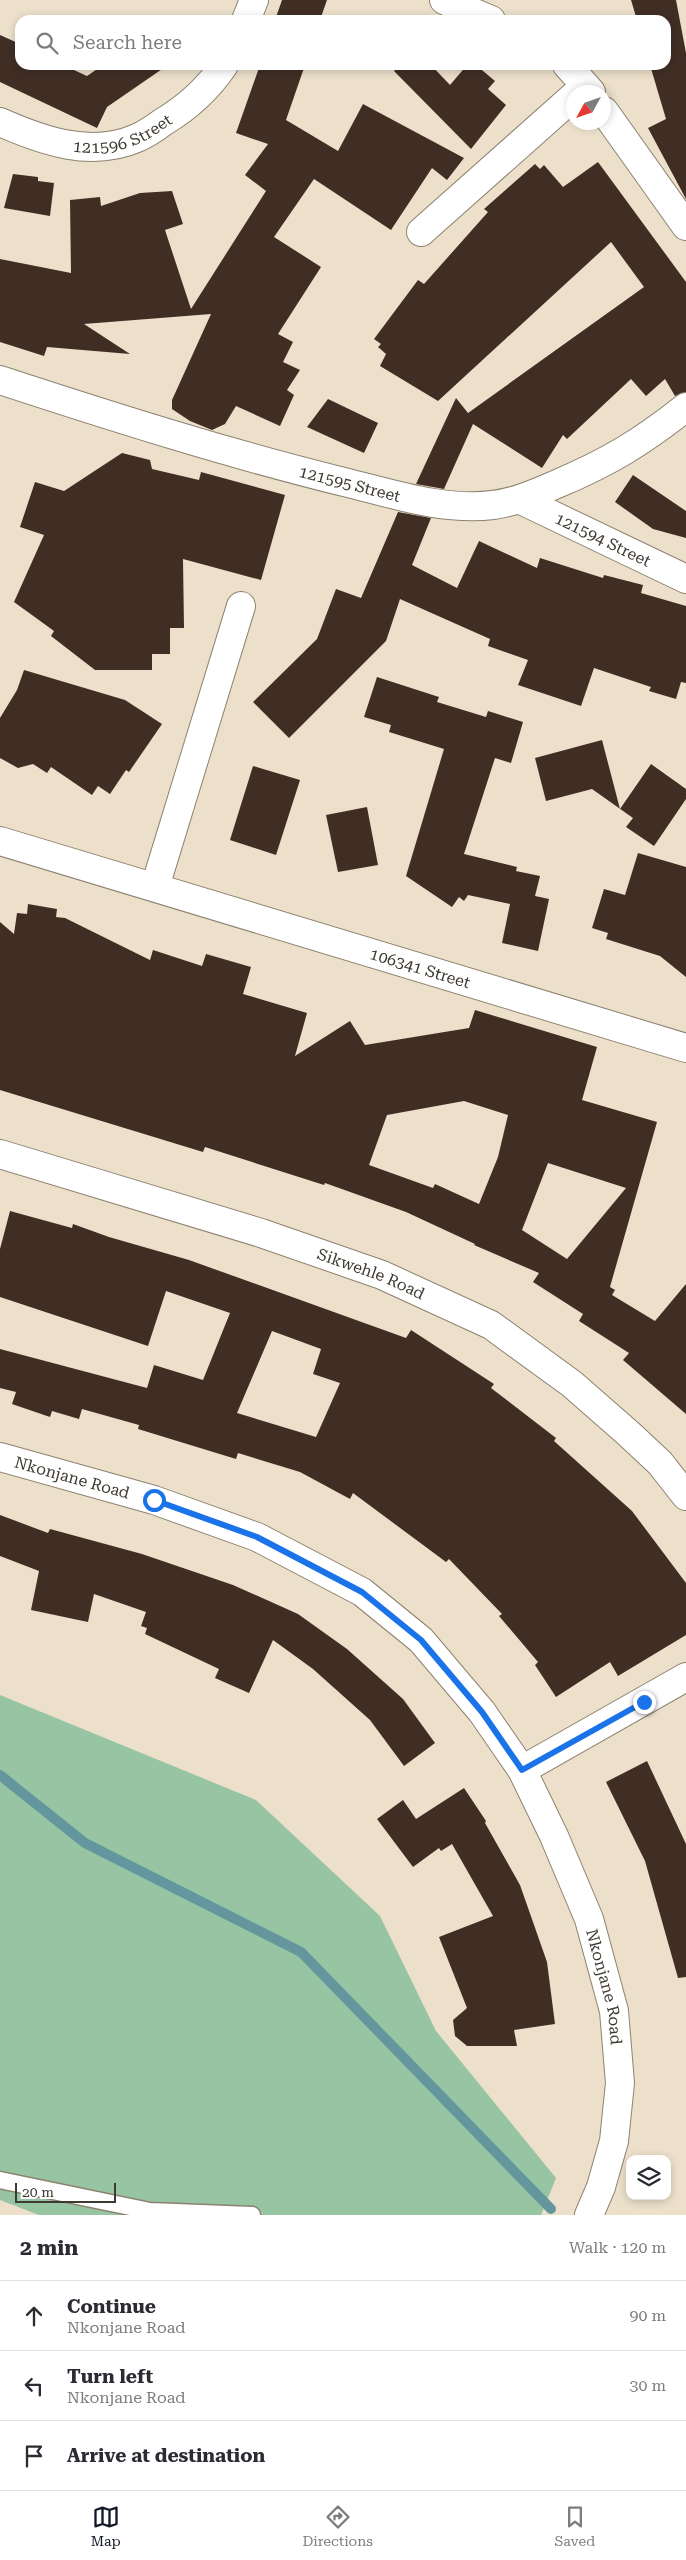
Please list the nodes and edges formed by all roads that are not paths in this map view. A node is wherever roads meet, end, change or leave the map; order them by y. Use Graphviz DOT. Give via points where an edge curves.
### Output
graph roads {
  1 [pos="254,0"];
  2 [pos="444,0"];
  3 [pos="248,15"];
  4 [pos="480,15"];
  5 [pos="220,70"];
  6 [pos="570,70"];
  7 [pos="579,85"];
  8 [pos="566,105"];
  9 [pos="611,121"];
  10 [pos="0,122"];
  11 [pos="686,226"];
  12 [pos="421,232"];
  13 [pos="0,380"];
  14 [pos="686,407"];
  15 [pos="521,500"];
  16 [pos="686,579"];
  17 [pos="240,606"];
  18 [pos="0,841"];
  19 [pos="155,887"];
  20 [pos="686,1048"];
  21 [pos="0,1154"];
  22 [pos="0,1456"];
  23 [pos="686,1496"];
  24 [pos="686,1677"];
  25 [pos="522,1770"];
  26 [pos="0,2180"];
  27 [pos="252,2215"];
  28 [pos="589,2215"];
  1 -- 3 [label="street"];
  2 -- 4 [label="street"];
  5 -- 10 [label="street, 121596 Street" via="206,90 181,112 137,138 112,146 85,148 59,144"];
  6 -- 7 [label="street"];
  8 -- 12 [label="street"];
  9 -- 11 [label="street"];
  13 -- 15 [label="street, 121595 Street" via="123,421 270,464 386,492 465,506"];
  14 -- 15 [label="street, 121595 Street" via="647,438 600,466"];
  15 -- 16 [label="street, 121594 Street"];
  17 -- 19 [label="street"];
  18 -- 19 [label="street, 106341 Street"];
  19 -- 20 [label="street, 106341 Street"];
  21 -- 23 [label="street, Sikwehle Road" via="261,1233 382,1275 491,1325 572,1384 615,1421 660,1463"];
  22 -- 25 [label="street, Nkonjane Road" via="154,1500 257,1537 362,1592 421,1640 482,1712"];
  24 -- 25 [label="street"];
  25 -- 28 [label="street, Nkonjane Road" via="589,1919 614,2011 620,2083 614,2141"];
  26 -- 27 [label="lane" via="150,2211"];
}
